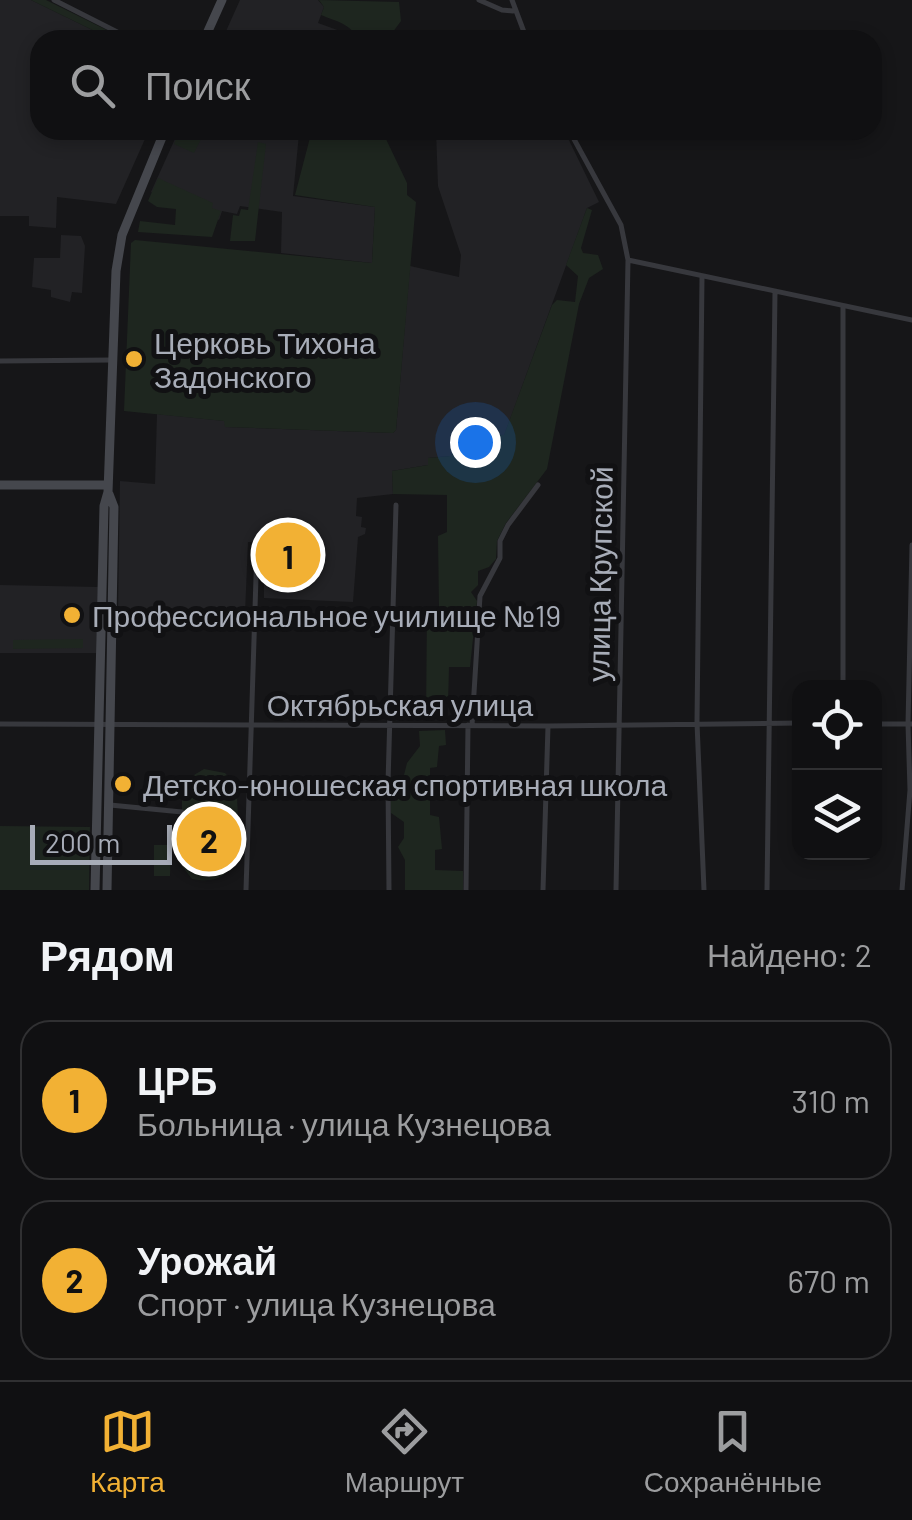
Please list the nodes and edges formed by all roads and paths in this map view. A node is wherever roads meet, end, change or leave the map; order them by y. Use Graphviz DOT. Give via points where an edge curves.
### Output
graph roads {
  1 [pos="54,0"];
  2 [pos="222,0"];
  3 [pos="479,0"];
  4 [pos="512,0"];
  5 [pos="514,11"];
  6 [pos="113,30"];
  7 [pos="208,30"];
  8 [pos="523,30"];
  9 [pos="161,140"];
  10 [pos="575,140"];
  11 [pos="628,260"];
  12 [pos="702,277"];
  13 [pos="776,292"];
  14 [pos="843,307"];
  15 [pos="912,320"];
  16 [pos="113,360"];
  17 [pos="0,362"];
  18 [pos="0,485"];
  19 [pos="538,485"];
  20 [pos="108,488"];
  21 [pos="396,506"];
  22 [pos="912,545"];
  23 [pos="257,546"];
  24 [pos="844,680"];
  25 [pos="697,723"];
  26 [pos="767,723"];
  27 [pos="792,723"];
  28 [pos="0,724"];
  29 [pos="104,724"];
  30 [pos="391,724"];
  31 [pos="882,724"];
  32 [pos="910,724"];
  33 [pos="619,725"];
  34 [pos="252,726"];
  35 [pos="470,726"];
  36 [pos="548,726"];
  37 [pos="103,805"];
  38 [pos="182,812"];
  39 [pos="96,890"];
  40 [pos="106,890"];
  41 [pos="246,890"];
  42 [pos="388,890"];
  43 [pos="466,890"];
  44 [pos="543,890"];
  45 [pos="616,890"];
  46 [pos="704,890"];
  47 [pos="767,890"];
  48 [pos="902,890"];
  1 -- 6 [label="street"];
  2 -- 7 [label="main road"];
  3 -- 5 [label="street"];
  4 -- 5 [label="street"];
  5 -- 8 [label="street"];
  9 -- 16 [label="main road" via="122,235"];
  10 -- 11 [label="street, улица Крупской" via="621,225"];
  11 -- 12 [label="street"];
  11 -- 33 [label="street, улица Крупской"];
  12 -- 13 [label="street"];
  12 -- 25 [label="street"];
  13 -- 14 [label="street"];
  13 -- 26 [label="street"];
  14 -- 15 [label="street"];
  14 -- 24 [label="street"];
  16 -- 17 [label="street"];
  16 -- 20 [label="main road"];
  18 -- 20 [label="main road"];
  19 -- 35 [label="street" via="508,524 480,596"];
  20 -- 29 [label="main road" via="114,506"];
  21 -- 30 [label="street"];
  22 -- 32 [label="street"];
  23 -- 34 [label="street"];
  25 -- 26 [label="street, Октябрьская улица"];
  25 -- 33 [label="street, Октябрьская улица"];
  25 -- 46 [label="street"];
  26 -- 27 [label="street, Октябрьская улица"];
  26 -- 47 [label="street"];
  28 -- 29 [label="street, Октябрьская улица"];
  29 -- 34 [label="street, Октябрьская улица"];
  29 -- 37 [label="main road"];
  30 -- 34 [label="street, Октябрьская улица"];
  30 -- 35 [label="street, Октябрьская улица"];
  30 -- 42 [label="street"];
  31 -- 32 [label="street"];
  32 -- 48 [label="street"];
  33 -- 36 [label="street, Октябрьская улица"];
  33 -- 45 [label="street, улица Крупской"];
  34 -- 41 [label="street"];
  35 -- 36 [label="street, Октябрьская улица"];
  35 -- 43 [label="street"];
  36 -- 44 [label="street"];
  37 -- 38 [label="street"];
  37 -- 39 [label="main road"];
  37 -- 40 [label="main road"];
}
